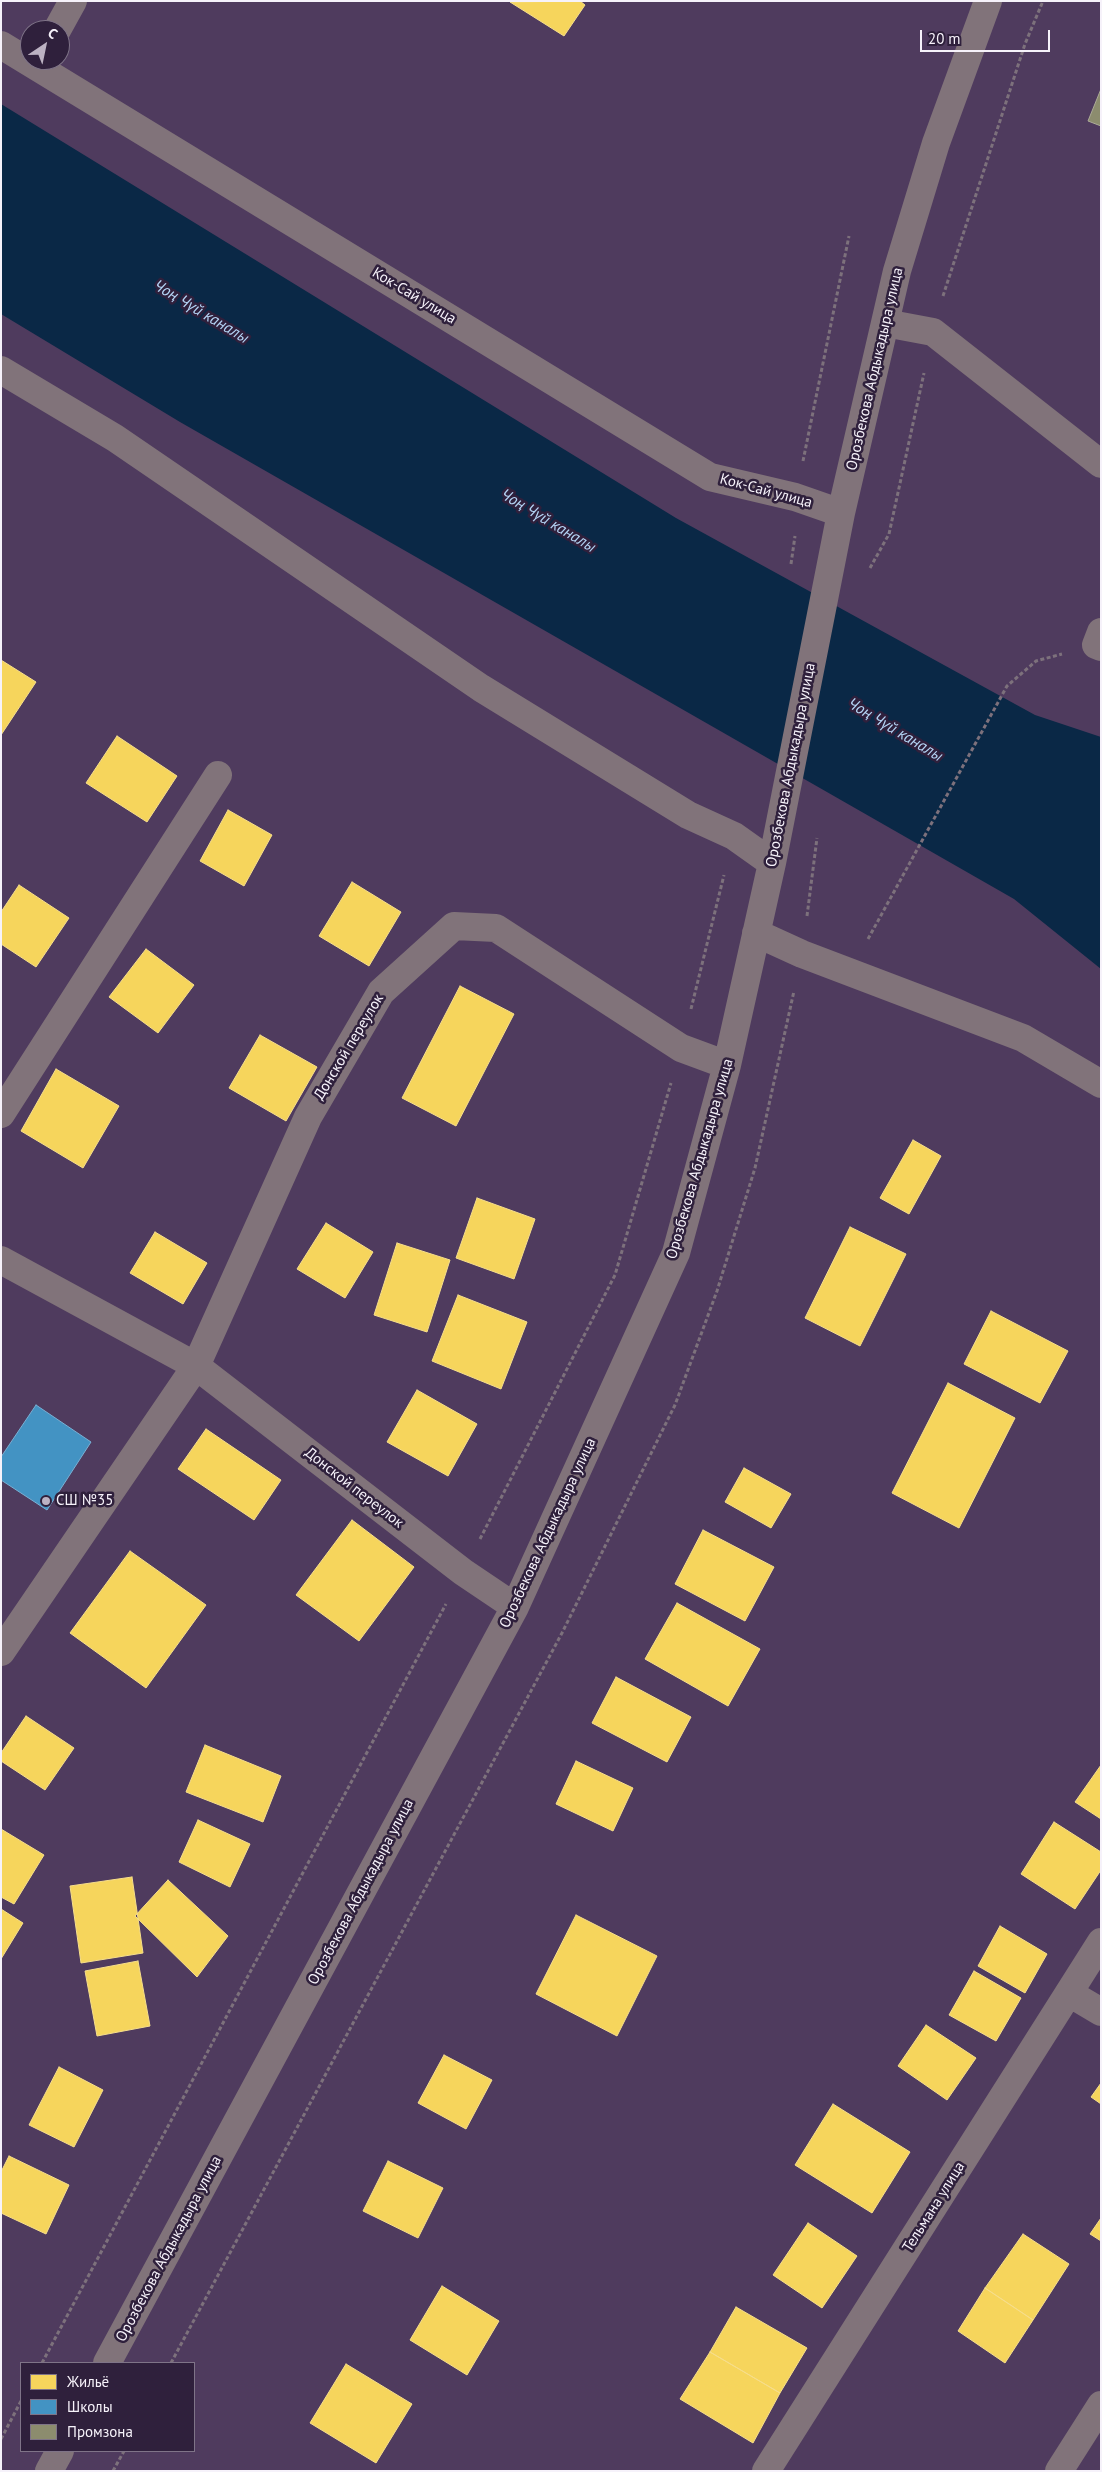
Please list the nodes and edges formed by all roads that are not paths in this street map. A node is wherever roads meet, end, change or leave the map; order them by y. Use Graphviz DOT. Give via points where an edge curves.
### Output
graph roads {
  1 [pos="73,1"];
  2 [pos="988,1"];
  3 [pos="63,20"];
  4 [pos="1,45"];
  5 [pos="20,54"];
  6 [pos="49,70"];
  7 [pos="885,323"];
  8 [pos="1,370"];
  9 [pos="1101,464"];
  10 [pos="841,513"];
  11 [pos="218,775"];
  12 [pos="772,864"];
  13 [pos="756,933"];
  14 [pos="727,1065"];
  15 [pos="1101,1084"];
  16 [pos="1,1114"];
  17 [pos="1,1260"];
  18 [pos="196,1366"];
  19 [pos="515,1607"];
  20 [pos="1,1652"];
  21 [pos="1101,1942"];
  22 [pos="1069,1993"];
  23 [pos="1101,2012"];
  24 [pos="108,2362"];
  25 [pos="1101,2405"];
  26 [pos="59,2452"];
  27 [pos="49,2471"];
  28 [pos="766,2471"];
  29 [pos="1059,2471"];
  1 -- 3 [label="street"];
  2 -- 7 [label="street, Орозбекова Абдыкадыра улица" via="936,143 896,271"];
  4 -- 5 [label="street, Кок-Сай улица"];
  6 -- 10 [label="street, Кок-Сай улица" via="710,477 795,497"];
  7 -- 9 [label="street" via="933,332"];
  7 -- 10 [label="street, Орозбекова Абдыкадыра улица"];
  8 -- 12 [label="street" via="115,438 481,688 688,815 734,836"];
  10 -- 12 [label="street, Орозбекова Абдыкадыра улица"];
  11 -- 16 [label="street"];
  12 -- 13 [label="street, Орозбекова Абдыкадыра улица"];
  13 -- 14 [label="street, Орозбекова Абдыкадыра улица"];
  13 -- 15 [label="street" via="850,973 1023,1038"];
  14 -- 18 [label="street, Донской переулок" via="681,1048 496,928 454,926 381,992 308,1117"];
  14 -- 19 [label="street, Орозбекова Абдыкадыра улица" via="676,1253"];
  17 -- 18 [label="street, Донской переулок"];
  18 -- 19 [label="street, Донской переулок" via="463,1572"];
  18 -- 20 [label="street, Донской переулок"];
  19 -- 24 [label="street, Орозбекова Абдыкадыра улица"];
  21 -- 22 [label="street, Тельмана улица"];
  22 -- 23 [label="street"];
  22 -- 28 [label="street, Тельмана улица"];
  25 -- 29 [label="street"];
  26 -- 27 [label="street"];
}
